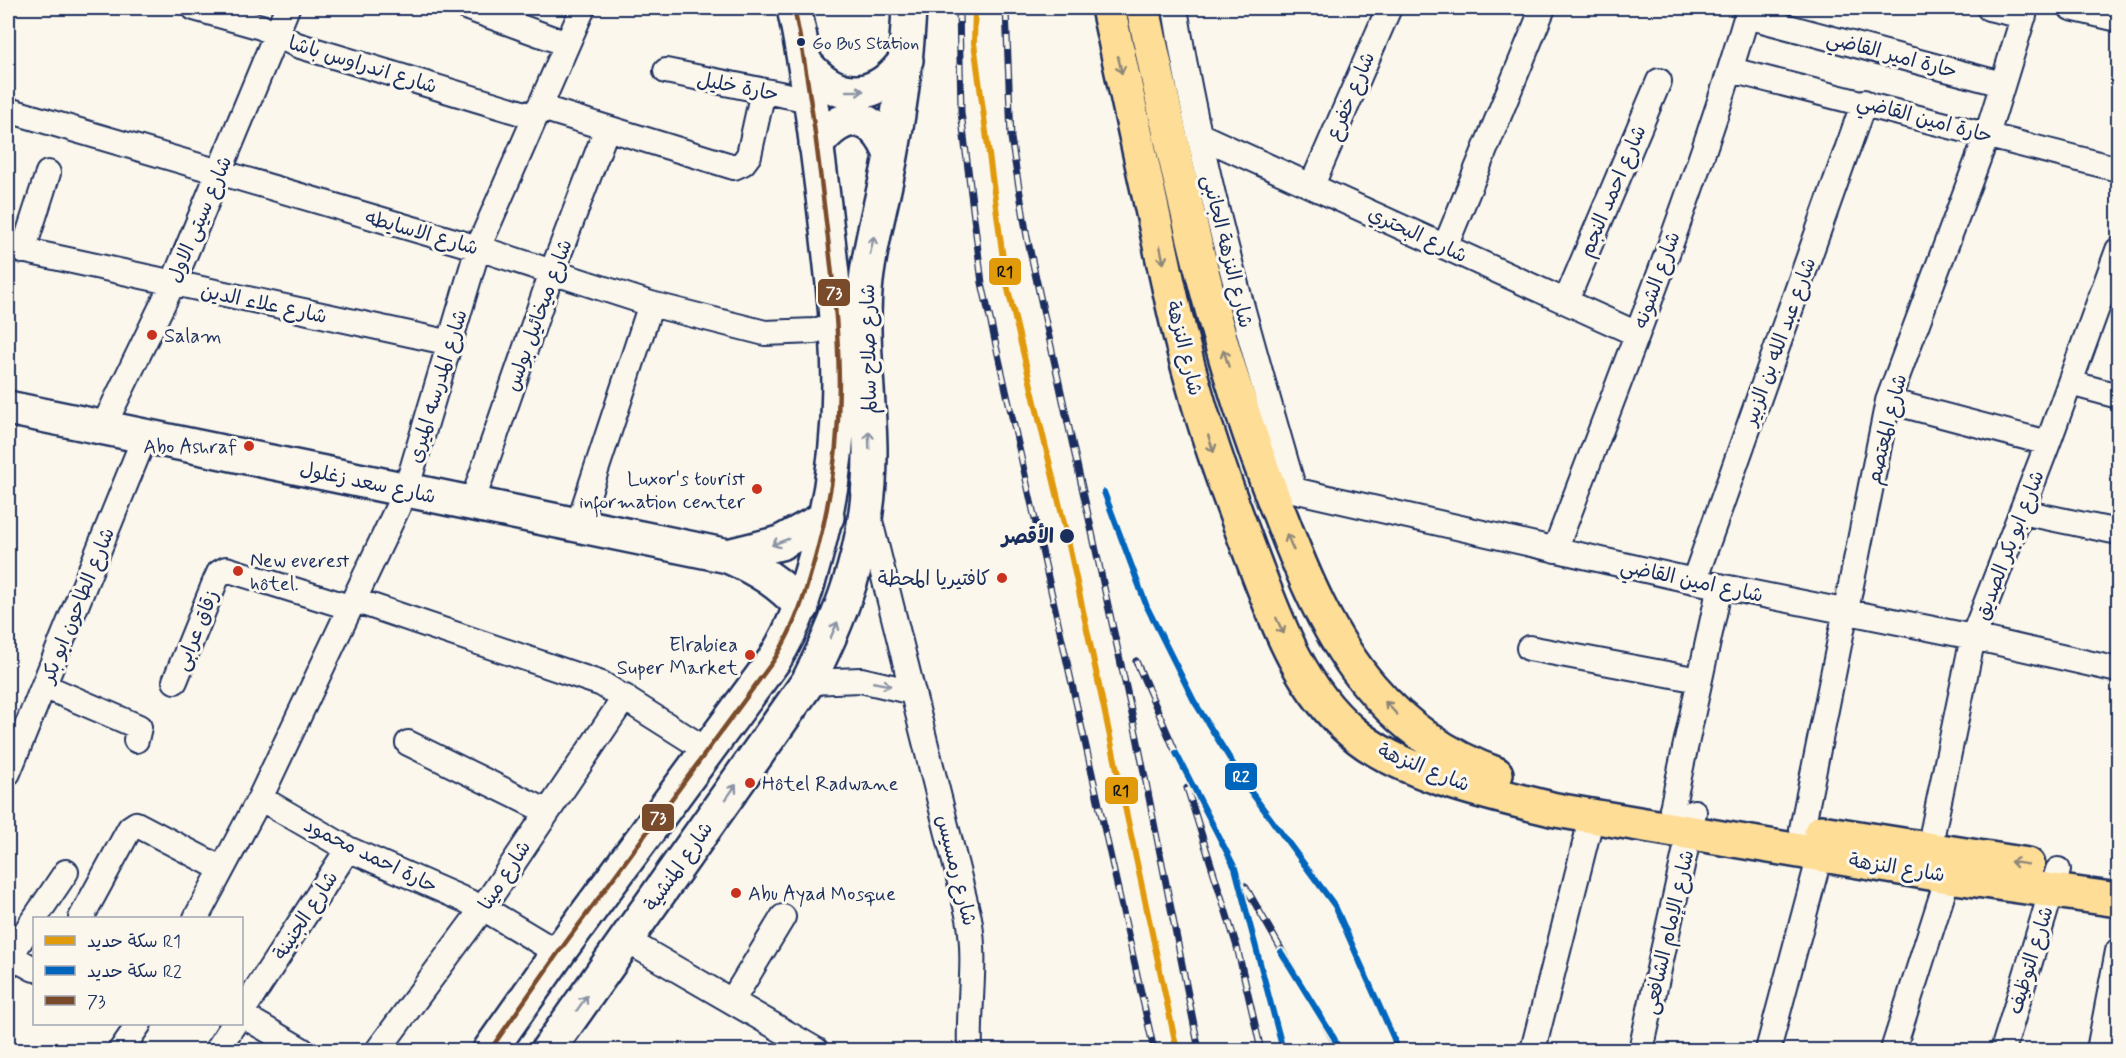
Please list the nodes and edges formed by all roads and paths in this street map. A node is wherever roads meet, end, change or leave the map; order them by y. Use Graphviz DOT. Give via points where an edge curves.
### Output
graph roads {
  1 [pos="194,8"];
  2 [pos="287,8"];
  3 [pos="468,8"];
  4 [pos="583,8"];
  5 [pos="794,8"];
  6 [pos="909,8"];
  7 [pos="1108,8"];
  8 [pos="1143,8"];
  9 [pos="1175,8"];
  10 [pos="1389,8"];
  11 [pos="1543,8"];
  12 [pos="1989,8"];
  13 [pos="2071,8"];
  14 [pos="1748,12"];
  15 [pos="2025,12"];
  16 [pos="2118,19"];
  17 [pos="275,36"];
  18 [pos="567,44"];
  19 [pos="906,60"];
  20 [pos="807,64"];
  21 [pos="1731,70"];
  22 [pos="666,71"];
  23 [pos="1659,81"];
  24 [pos="2002,84"];
  25 [pos="763,91"];
  26 [pos="810,100"];
  27 [pos="1864,102"];
  28 [pos="8,110"];
  29 [pos="537,112"];
  30 [pos="607,128"];
  31 [pos="1199,135"];
  32 [pos="1987,135"];
  33 [pos="816,146"];
  34 [pos="891,155"];
  35 [pos="2118,169"];
  36 [pos="48,173"];
  37 [pos="218,173"];
  38 [pos="1312,185"];
  39 [pos="1445,246"];
  40 [pos="478,248"];
  41 [pos="15,249"];
  42 [pos="2117,258"];
  43 [pos="552,272"];
  44 [pos="173,283"];
  45 [pos="1566,301"];
  46 [pos="651,304"];
  47 [pos="838,324"];
  48 [pos="1636,334"];
  49 [pos="450,343"];
  50 [pos="2070,383"];
  51 [pos="2118,396"];
  52 [pos="1888,401"];
  53 [pos="8,408"];
  54 [pos="103,427"];
  55 [pos="145,436"];
  56 [pos="2048,443"];
  57 [pos="1280,487"];
  58 [pos="406,490"];
  59 [pos="472,503"];
  60 [pos="867,511"];
  61 [pos="2022,512"];
  62 [pos="827,517"];
  63 [pos="578,525"];
  64 [pos="2118,532"];
  65 [pos="1555,550"];
  66 [pos="728,556"];
  67 [pos="1694,581"];
  68 [pos="1720,586"];
  69 [pos="352,604"];
  70 [pos="802,608"];
  71 [pos="1845,612"];
  72 [pos="1973,638"];
  73 [pos="1529,648"];
  74 [pos="1347,653"];
  75 [pos="2118,670"];
  76 [pos="1700,680"];
  77 [pos="175,681"];
  78 [pos="808,682"];
  79 [pos="1309,685"];
  80 [pos="44,686"];
  81 [pos="913,692"];
  82 [pos="625,696"];
  83 [pos="136,740"];
  84 [pos="408,743"];
  85 [pos="708,751"];
  86 [pos="1421,754"];
  87 [pos="8,773"];
  88 [pos="260,798"];
  89 [pos="546,811"];
  90 [pos="1592,816"];
  91 [pos="1686,818"];
  92 [pos="1811,842"];
  93 [pos="348,849"];
  94 [pos="1944,859"];
  95 [pos="222,869"];
  96 [pos="66,872"];
  97 [pos="2118,879"];
  98 [pos="2055,880"];
  99 [pos="2118,900"];
  100 [pos="483,908"];
  101 [pos="36,917"];
  102 [pos="82,917"];
  103 [pos="197,917"];
  104 [pos="783,917"];
  105 [pos="33,922"];
  106 [pos="626,940"];
  107 [pos="2118,951"];
  108 [pos="558,952"];
  109 [pos="9,958"];
  110 [pos="33,969"];
  111 [pos="732,1001"];
  112 [pos="243,1012"];
  113 [pos="243,1015"];
  114 [pos="138,1025"];
  115 [pos="233,1025"];
  116 [pos="788,1043"];
  117 [pos="121,1050"];
  118 [pos="218,1050"];
  119 [pos="302,1050"];
  120 [pos="378,1050"];
  121 [pos="490,1050"];
  122 [pos="548,1050"];
  123 [pos="816,1050"];
  124 [pos="970,1050"];
  125 [pos="1533,1050"];
  126 [pos="1641,1050"];
  127 [pos="1768,1050"];
  128 [pos="1893,1050"];
  129 [pos="2003,1050"];
  130 [pos="2099,1050"];
  1 -- 17 [label="street, شارع اندراوس باشا" via="246,22"];
  2 -- 17 [label="street, شارع سيتى الاول"];
  3 -- 18 [label="street"];
  4 -- 18 [label="street, شارع المدرسه الميرى"];
  5 -- 20 [label="main road"];
  6 -- 19 [label="main road, شارع صلاح سالم"];
  7 -- 79 [label="main road, شارع النزهة, one-way" via="1193,385 1277,622"];
  57 -- 8 [label="main road, شارع النزهة, one-way" via="1230,372 1197,259"];
  9 -- 31 [label="street, شارع النزهة الجانبى"];
  10 -- 38 [label="street, شارع خفرع"];
  11 -- 39 [label="street"];
  12 -- 15 [label="street"];
  13 -- 16 [label="street"];
  14 -- 21 [label="street, شارع الشونه"];
  14 -- 24 [label="street, حارة امير القاضي"];
  15 -- 24 [label="street, شارع المعتصم"];
  17 -- 29 [label="street, شارع اندراوس باشا"];
  17 -- 37 [label="street, شارع سيتى الاول"];
  18 -- 29 [label="street, شارع المدرسه الميرى"];
  20 -- 19 [label="main road, one-way" via="819,80 837,90 857,93 877,88 894,77"];
  19 -- 34 [label="main road, شارع صلاح سالم"];
  20 -- 26 [label="main road"];
  21 -- 27 [label="street, حارة امين القاضي"];
  21 -- 48 [label="street, شارع الشونه"];
  22 -- 25 [label="street, حارة خليل"];
  23 -- 45 [label="street, شارع احمد النجم"];
  24 -- 32 [label="street, شارع المعتصم"];
  25 -- 26 [label="street, حارة خليل"];
  25 -- 30 [label="street, شارع اندراوس باشا" via="749,155 734,167"];
  26 -- 33 [label="main road"];
  27 -- 32 [label="street, حارة امين القاضي"];
  27 -- 67 [label="street, شارع عبد الله بن الزبير"];
  28 -- 37 [label="street, شارع الاسايطه"];
  29 -- 30 [label="street, شارع اندراوس باشا"];
  29 -- 40 [label="street, شارع المدرسه الميرى"];
  30 -- 43 [label="street, شارع ميخائيل بولس"];
  31 -- 38 [label="street, شارع البحتري"];
  31 -- 57 [label="street, شارع النزهة الجانبى"];
  32 -- 35 [label="street, حارة امين القاضي"];
  32 -- 52 [label="street, شارع المعتصم"];
  33 -- 34 [label="main road" via="827,130 841,121 858,119 874,125 885,138"];
  33 -- 47 [label="main road"];
  60 -- 34 [label="main road, شارع صلاح سالم, one-way" via="870,449 866,283"];
  36 -- 41 [label="street"];
  37 -- 40 [label="street, شارع الاسايطه"];
  37 -- 44 [label="street, شارع سيتى الاول"];
  38 -- 39 [label="street, شارع البحتري"];
  39 -- 45 [label="street, شارع البحتري"];
  40 -- 43 [label="street, شارع الاسايطه"];
  40 -- 49 [label="street, شارع المدرسه الميرى"];
  41 -- 44 [label="street, شارع علاء الدين"];
  42 -- 50 [label="street, شارع ابو بكر الصديق"];
  43 -- 46 [label="street, شارع الاسايطه"];
  43 -- 59 [label="street, شارع ميخائيل بولس"];
  44 -- 49 [label="street, شارع علاء الدين"];
  44 -- 54 [label="street, شارع سيتى الاول"];
  45 -- 48 [label="street, شارع البحتري"];
  46 -- 47 [label="street, شارع الاسايطه" via="765,333 806,332"];
  46 -- 63 [label="street"];
  47 -- 62 [label="main road" via="840,421"];
  48 -- 65 [label="street, شارع الشونه"];
  49 -- 58 [label="street, شارع المدرسه الميرى"];
  50 -- 51 [label="street"];
  50 -- 56 [label="street, شارع ابو بكر الصديق"];
  52 -- 56 [label="street"];
  52 -- 71 [label="street, شارع المعتصم"];
  53 -- 54 [label="main road, شارع سعد زغلول"];
  54 -- 55 [label="main road, شارع سعد زغلول"];
  55 -- 58 [label="main road, شارع سعد زغلول"];
  55 -- 80 [label="street, شارع الطاحون ابو بكر"];
  56 -- 61 [label="street, شارع ابو بكر الصديق"];
  57 -- 65 [label="street, شارع امين القاضي"];
  74 -- 57 [label="main road, شارع النزهة, one-way" via="1315,599"];
  58 -- 59 [label="main road, شارع سعد زغلول"];
  58 -- 69 [label="street, شارع المدرسه الميرى"];
  59 -- 63 [label="main road, شارع سعد زغلول"];
  78 -- 60 [label="main road, شارع صلاح سالم, one-way" via="836,628 850,590"];
  60 -- 81 [label="street, شارع رمسيس"];
  61 -- 64 [label="street"];
  61 -- 72 [label="street, شارع ابو بكر الصديق"];
  62 -- 66 [label="main road, شارع سعد زغلول, one-way" via="780,543"];
  62 -- 70 [label="main road"];
  63 -- 66 [label="main road, شارع سعد زغلول"];
  65 -- 67 [label="street, شارع امين القاضي"];
  66 -- 70 [label="main road, شارع سعد زغلول" via="758,569 785,588"];
  67 -- 68 [label="street, شارع امين القاضي"];
  68 -- 71 [label="street, شارع امين القاضي"];
  68 -- 76 [label="street"];
  69 -- 77 [label="street, زقاق عرابى" via="225,569 219,573"];
  69 -- 82 [label="street" via="578,674"];
  69 -- 88 [label="street, شارع المدرسه الميرى"];
  70 -- 85 [label="main road" via="774,660"];
  71 -- 72 [label="street, شارع امين القاضي"];
  71 -- 92 [label="street, شارع المعتصم"];
  72 -- 75 [label="street, شارع امين القاضي"];
  72 -- 94 [label="street, شارع ابو بكر الصديق"];
  73 -- 76 [label="street"];
  74 -- 79 [label="main road"];
  86 -- 74 [label="main road, شارع النزهة, one-way" via="1398,716"];
  76 -- 91 [label="street"];
  78 -- 81 [label="street, one-way" via="861,680"];
  106 -- 78 [label="main road, شارع المنشية, one-way"];
  79 -- 86 [label="main road, شارع النزهة" via="1354,735 1382,753"];
  80 -- 83 [label="street" via="140,727"];
  80 -- 87 [label="street, شارع الطاحون ابو بكر"];
  81 -- 124 [label="street, شارع رمسيس" via="974,942 968,1011"];
  82 -- 85 [label="street"];
  82 -- 89 [label="street, شارع مينا"];
  84 -- 89 [label="street"];
  85 -- 108 [label="main road"];
  86 -- 90 [label="main road, شارع النزهة" via="1503,796"];
  86 -- 91 [label="main road, شارع النزهة" via="1509,779"];
  88 -- 93 [label="street, حارة احمد محمود"];
  88 -- 95 [label="street, شارع المدرسه الميرى"];
  89 -- 100 [label="street, شارع مينا"];
  90 -- 91 [label="main road, شارع النزهة"];
  90 -- 125 [label="street"];
  91 -- 92 [label="main road, شارع النزهة"];
  91 -- 126 [label="street, شارع الإمام الشافعى"];
  92 -- 94 [label="main road, شارع النزهة"];
  92 -- 127 [label="street, شارع المعتصم"];
  93 -- 100 [label="street, حارة احمد محمود"];
  93 -- 112 [label="street, شارع الجنينة"];
  94 -- 98 [label="main road, شارع النزهة"];
  94 -- 128 [label="street, شارع ابو بكر الصديق"];
  95 -- 102 [label="street" via="136,824 130,828"];
  95 -- 103 [label="street, شارع المدرسه الميرى"];
  96 -- 101 [label="street"];
  97 -- 98 [label="main road, شارع النزهة"];
  98 -- 99 [label="main road, شارع النزهة"];
  98 -- 129 [label="street, شارع التوظيف"];
  100 -- 108 [label="street, حارة احمد محمود"];
  100 -- 120 [label="street, شارع مينا"];
  104 -- 111 [label="street"];
  105 -- 109 [label="street"];
  106 -- 111 [label="street"];
  122 -- 106 [label="main road, شارع المنشية, one-way"];
  107 -- 130 [label="street"];
  108 -- 121 [label="main road"];
  109 -- 110 [label="street"];
  111 -- 116 [label="street"];
  113 -- 119 [label="street"];
  114 -- 117 [label="street"];
  115 -- 118 [label="street"];
  116 -- 123 [label="street"];
}
